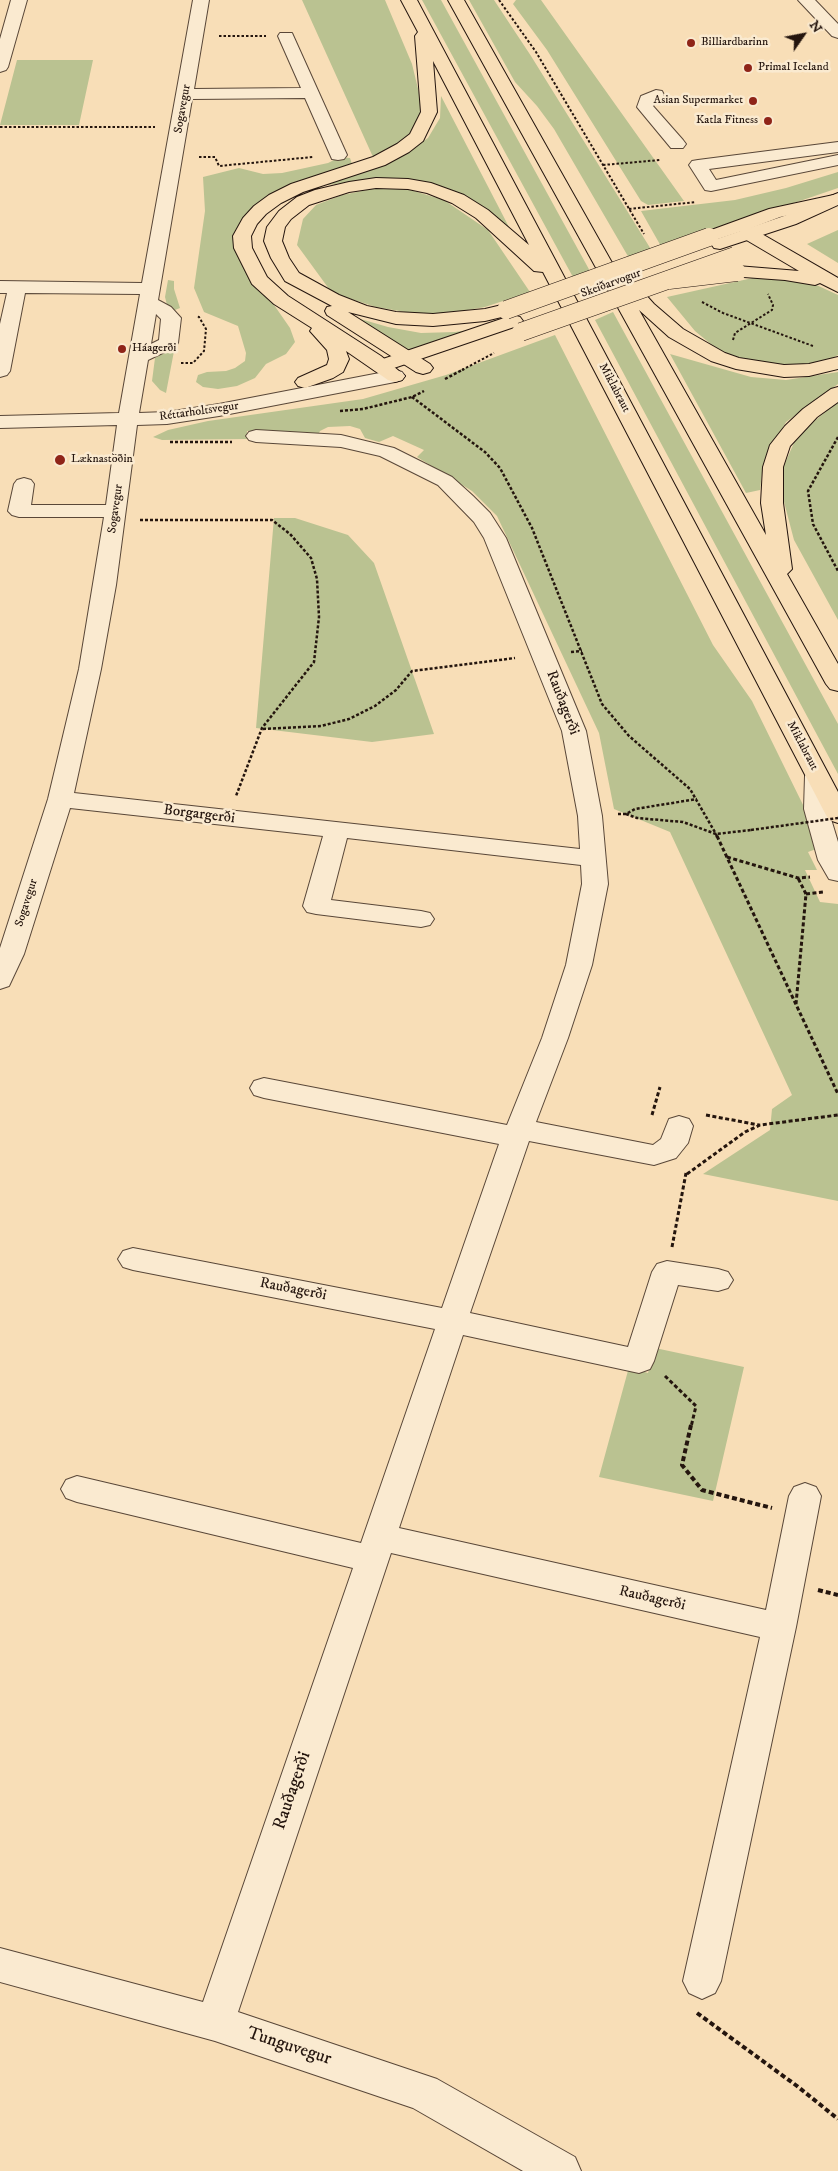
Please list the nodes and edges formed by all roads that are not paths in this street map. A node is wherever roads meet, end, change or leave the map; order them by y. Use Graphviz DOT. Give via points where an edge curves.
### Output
graph roads {
  1 [pos="19,0"];
  2 [pos="201,0"];
  3 [pos="409,0"];
  4 [pos="456,0"];
  5 [pos="806,0"];
  6 [pos="422,25"];
  7 [pos="838,33"];
  8 [pos="286,36"];
  9 [pos="0,67"];
  10 [pos="312,93"];
  11 [pos="185,94"];
  12 [pos="656,95"];
  13 [pos="677,144"];
  14 [pos="838,147"];
  15 [pos="338,154"];
  16 [pos="838,160"];
  17 [pos="837,199"];
  18 [pos="811,229"];
  19 [pos="766,237"];
  20 [pos="715,240"];
  21 [pos="600,256"];
  22 [pos="736,264"];
  23 [pos="838,270"];
  24 [pos="292,277"];
  25 [pos="559,285"];
  26 [pos="838,286"];
  27 [pos="8,288"];
  28 [pos="152,289"];
  29 [pos="304,316"];
  30 [pos="513,321"];
  31 [pos="415,362"];
  32 [pos="838,363"];
  33 [pos="0,371"];
  34 [pos="388,371"];
  35 [pos="305,382"];
  36 [pos="838,393"];
  37 [pos="0,404"];
  38 [pos="130,411"];
  39 [pos="0,422"];
  40 [pos="264,437"];
  41 [pos="24,484"];
  42 [pos="115,516"];
  43 [pos="783,586"];
  44 [pos="838,684"];
  45 [pos="817,776"];
  46 [pos="60,799"];
  47 [pos="838,817"];
  48 [pos="337,831"];
  49 [pos="593,858"];
  50 [pos="838,873"];
  51 [pos="421,919"];
  52 [pos="0,980"];
  53 [pos="264,1088"];
  54 [pos="679,1126"];
  55 [pos="518,1133"];
  56 [pos="133,1259"];
  57 [pos="718,1280"];
  58 [pos="453,1321"];
  59 [pos="77,1489"];
  60 [pos="803,1505"];
  61 [pos="376,1548"];
  62 [pos="779,1627"];
  63 [pos="0,1965"];
  64 [pos="702,1981"];
  65 [pos="215,2023"];
  66 [pos="561,2171"];
  1 -- 9 [label="street"];
  2 -- 11 [label="street, Sogavegur"];
  3 -- 6 [label="main road, Miklabraut"];
  4 -- 21 [label="main road"];
  5 -- 7 [label="street"];
  6 -- 25 [label="main road, Miklabraut"];
  6 -- 29 [label="main road" via="429,112 417,137 379,162 296,188 275,199 254,216 242,236 243,248 259,280"];
  8 -- 10 [label="street"];
  10 -- 11 [label="street"];
  10 -- 15 [label="street"];
  11 -- 28 [label="street, Sogavegur" via="165,209 178,223 172,258"];
  12 -- 13 [label="street" via="647,100 645,108"];
  14 -- 16 [label="street" via="698,165 711,186"];
  17 -- 19 [label="main road, Skeiðarvogur" via="790,220"];
  17 -- 20 [label="main road" via="775,213"];
  18 -- 19 [label="main road, Skeiðarvogur"];
  19 -- 20 [label="main road, Skeiðarvogur"];
  19 -- 22 [label="main road, Skeiðarvogur"];
  19 -- 23 [label="main road"];
  19 -- 26 [label="main road"];
  20 -- 30 [label="main road, Skeiðarvogur"];
  21 -- 32 [label="main road" via="647,308 676,333 718,357 784,371 809,370"];
  21 -- 43 [label="main road"];
  22 -- 26 [label="main road" via="809,277"];
  22 -- 30 [label="main road, Skeiðarvogur, bridge"];
  24 -- 25 [label="main road" via="273,241 276,227 285,215 303,201 349,187 376,183 431,188 458,199 514,241"];
  24 -- 30 [label="main road" via="332,299 396,318"];
  24 -- 31 [label="main road" via="297,287 310,297"];
  25 -- 45 [label="main road, Miklabraut"];
  27 -- 28 [label="street"];
  27 -- 33 [label="street"];
  28 -- 38 [label="street, Sogavegur"];
  29 -- 34 [label="main road"];
  29 -- 35 [label="main road" via="336,349 339,359 336,368"];
  30 -- 31 [label="main road, Skeiðarvogur"];
  31 -- 34 [label="main road, Skeiðarvogur"];
  34 -- 35 [label="street, Réttarholtsvegur"];
  34 -- 38 [label="street, Réttarholtsvegur" via="204,413 167,418"];
  35 -- 38 [label="street, Réttarholtsvegur"];
  36 -- 43 [label="main road" via="792,430 780,446 773,467 772,503"];
  37 -- 38 [label="street, Réttarholtsvegur"];
  38 -- 39 [label="street, Réttarholtsvegur"];
  38 -- 42 [label="street, Sogavegur"];
  40 -- 49 [label="street, Rauðagerði" via="318,438 387,452 445,481 466,500 495,538 574,731 590,816"];
  41 -- 42 [label="street" via="19,511"];
  42 -- 46 [label="street, Sogavegur" via="90,669"];
  43 -- 44 [label="main road"];
  45 -- 47 [label="main road, Miklabraut"];
  45 -- 50 [label="street, Miklabraut" via="816,810"];
  46 -- 48 [label="street, Borgargerði"];
  46 -- 52 [label="street, Sogavegur"];
  48 -- 49 [label="street, Borgargerði"];
  48 -- 51 [label="street" via="316,906"];
  49 -- 55 [label="street, Rauðagerði" via="595,884 579,965"];
  53 -- 55 [label="street"];
  54 -- 55 [label="street" via="674,1143 666,1152 654,1155"];
  55 -- 58 [label="street, Rauðagerði"];
  56 -- 58 [label="street, Rauðagerði"];
  57 -- 58 [label="street, Rauðagerði" via="668,1272 639,1361"];
  58 -- 61 [label="street, Rauðagerði"];
  59 -- 61 [label="street, Rauðagerði"];
  60 -- 62 [label="street"];
  61 -- 62 [label="street, Rauðagerði"];
  61 -- 65 [label="street, Rauðagerði"];
  62 -- 64 [label="street"];
  63 -- 65 [label="street, Tunguvegur"];
  65 -- 66 [label="street, Tunguvegur" via="423,2092"];
}
